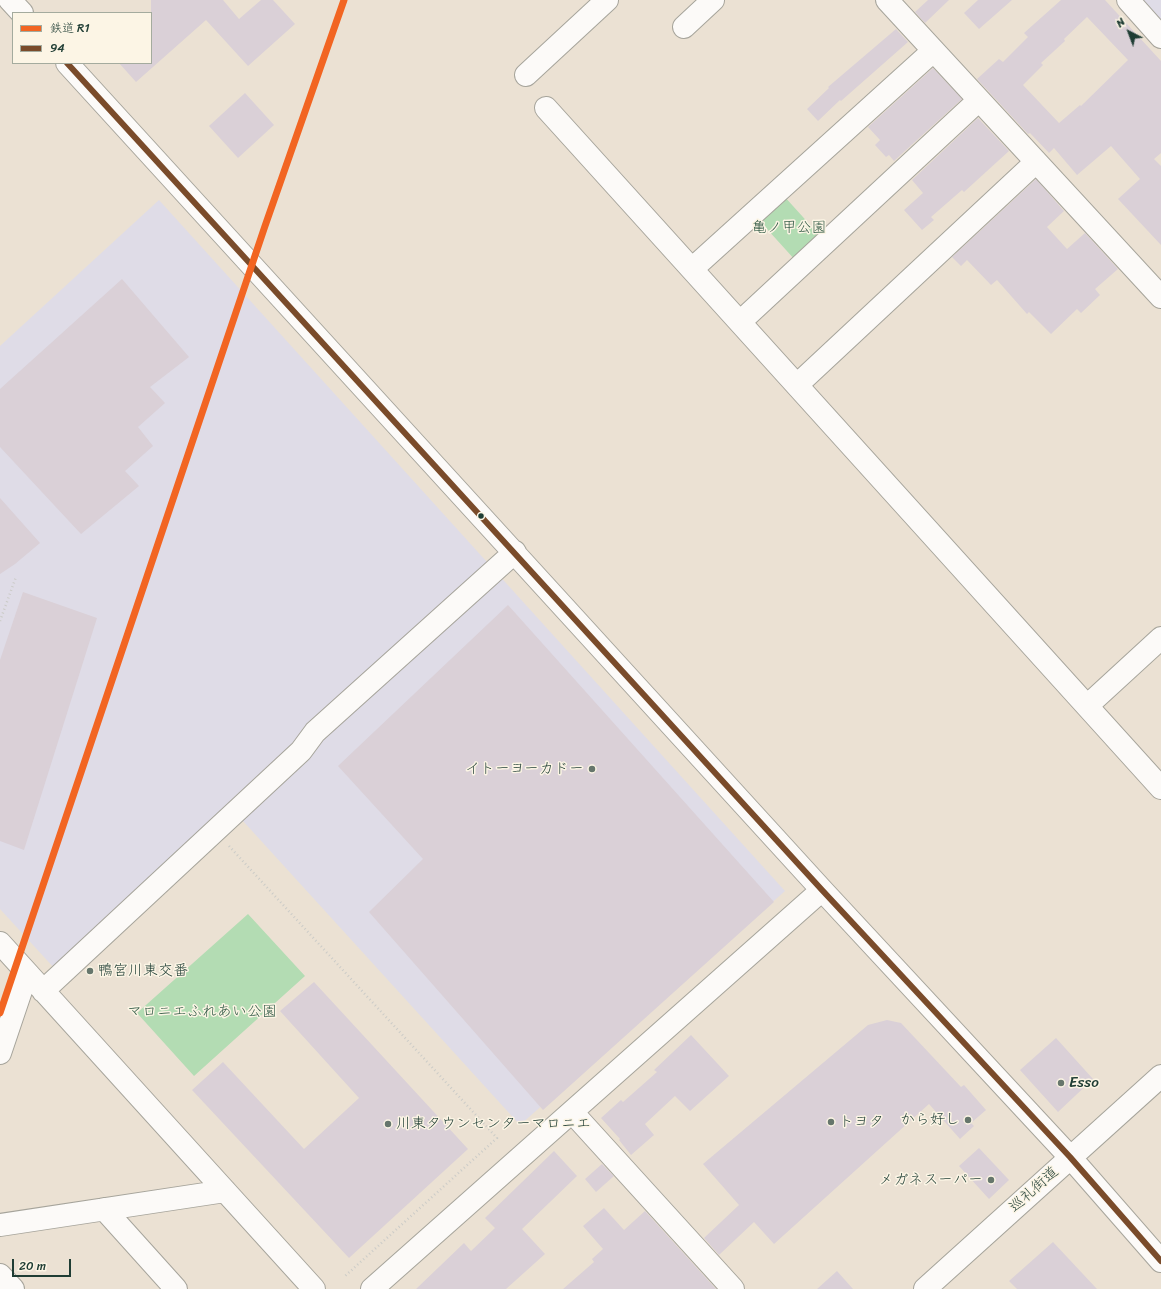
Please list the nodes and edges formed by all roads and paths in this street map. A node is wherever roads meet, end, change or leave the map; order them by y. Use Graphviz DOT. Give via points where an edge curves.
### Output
graph roads {
  1 [pos="10,0"];
  2 [pos="607,0"];
  3 [pos="713,0"];
  4 [pos="887,0"];
  5 [pos="1128,0"];
  6 [pos="21,12"];
  7 [pos="684,27"];
  8 [pos="1161,37"];
  9 [pos="933,51"];
  10 [pos="68,64"];
  11 [pos="526,75"];
  12 [pos="979,100"];
  13 [pos="546,108"];
  14 [pos="1036,162"];
  15 [pos="692,269"];
  16 [pos="1161,297"];
  17 [pos="740,322"];
  18 [pos="797,385"];
  19 [pos="515,552"];
  20 [pos="16,577"];
  21 [pos="0,621"];
  22 [pos="1161,638"];
  23 [pos="1087,706"];
  24 [pos="1161,788"];
  25 [pos="228,845"];
  26 [pos="822,890"];
  27 [pos="0,943"];
  28 [pos="27,973"];
  29 [pos="43,991"];
  30 [pos="0,1053"];
  31 [pos="1161,1076"];
  32 [pos="572,1112"];
  33 [pos="1070,1157"];
  34 [pos="225,1191"];
  35 [pos="104,1210"];
  36 [pos="0,1225"];
  37 [pos="1161,1261"];
  38 [pos="0,1275"];
  39 [pos="344,1276"];
  40 [pos="13,1289"];
  41 [pos="176,1289"];
  42 [pos="314,1289"];
  43 [pos="372,1289"];
  44 [pos="733,1289"];
  45 [pos="925,1289"];
  1 -- 6 [label="street"];
  2 -- 11 [label="street"];
  3 -- 7 [label="street"];
  4 -- 9 [label="street"];
  5 -- 8 [label="street"];
  9 -- 12 [label="street"];
  9 -- 15 [label="street"];
  10 -- 19 [label="street"];
  12 -- 14 [label="street"];
  12 -- 17 [label="street"];
  13 -- 15 [label="street"];
  14 -- 16 [label="street"];
  14 -- 18 [label="street"];
  15 -- 17 [label="street"];
  17 -- 18 [label="street"];
  18 -- 23 [label="street"];
  19 -- 26 [label="street"];
  19 -- 29 [label="street" via="315,732 301,751"];
  20 -- 21 [label="path"];
  22 -- 23 [label="street"];
  23 -- 24 [label="street"];
  25 -- 39 [label="path" via="497,1138"];
  26 -- 32 [label="street"];
  26 -- 33 [label="street"];
  27 -- 28 [label="street"];
  28 -- 29 [label="street"];
  28 -- 30 [label="street"];
  29 -- 34 [label="street"];
  31 -- 33 [label="street, 巡礼街道"];
  32 -- 43 [label="street"];
  32 -- 44 [label="street"];
  33 -- 37 [label="street"];
  33 -- 45 [label="street, 巡礼街道"];
  34 -- 35 [label="street"];
  34 -- 42 [label="street"];
  35 -- 36 [label="street"];
  35 -- 41 [label="street"];
  38 -- 40 [label="street"];
}
